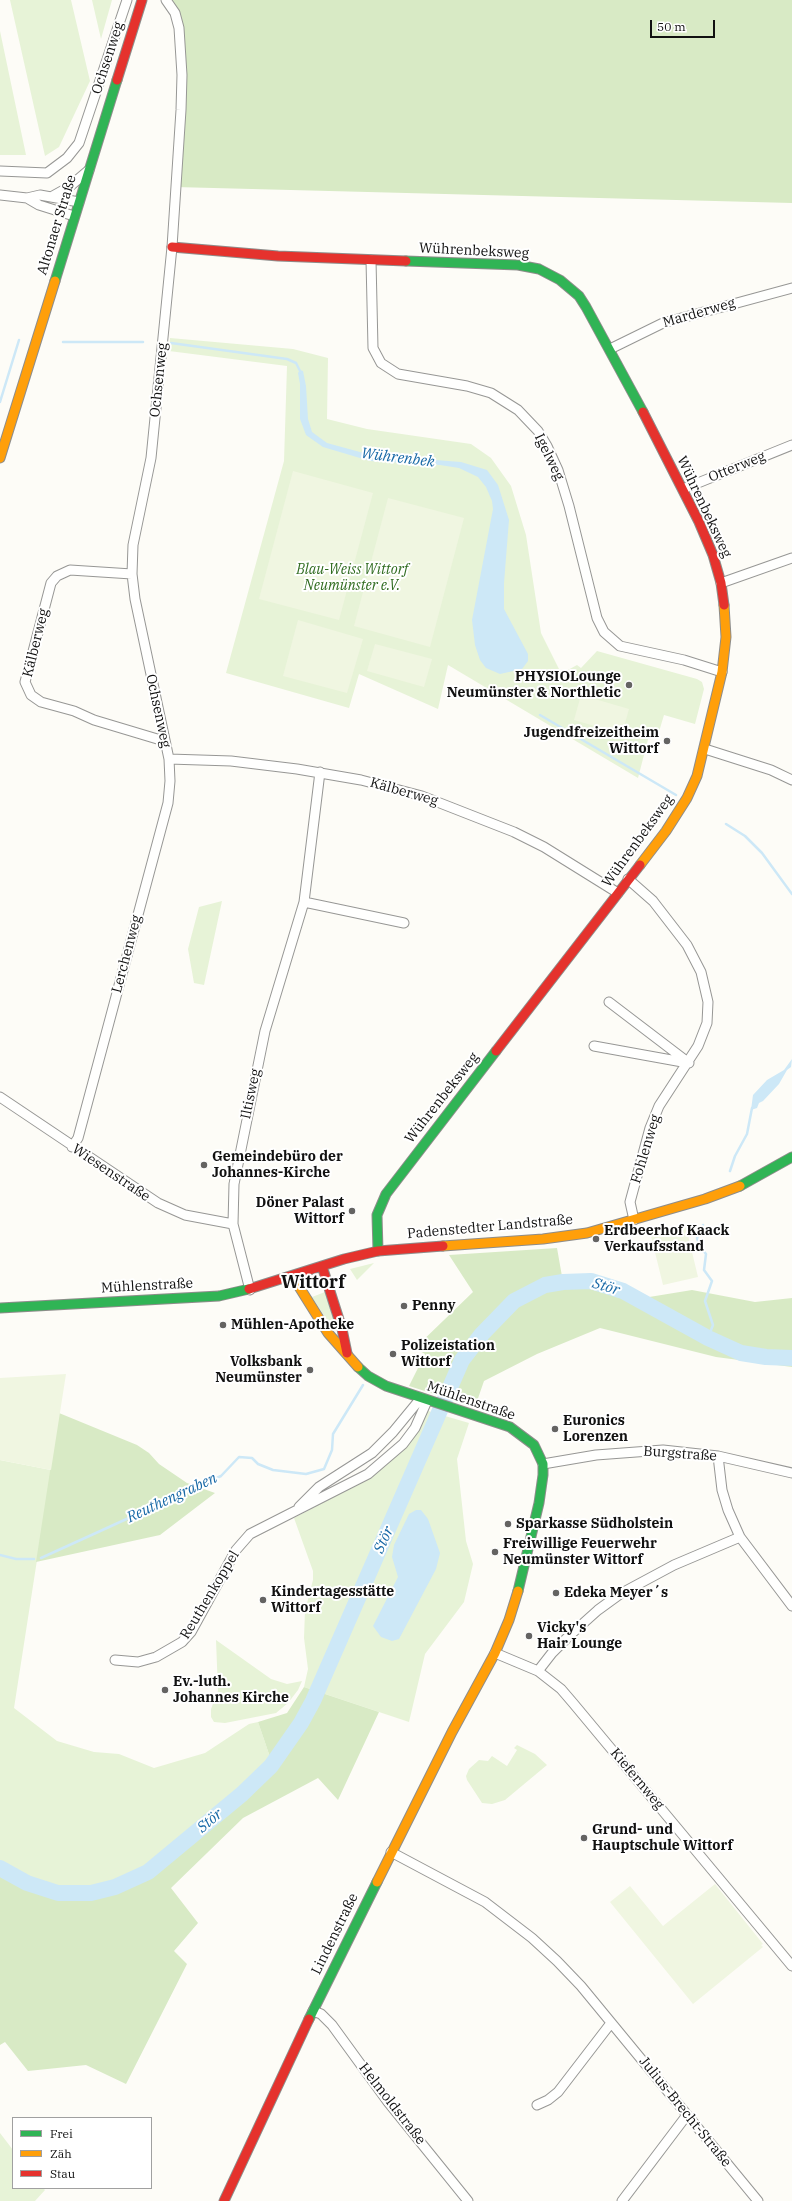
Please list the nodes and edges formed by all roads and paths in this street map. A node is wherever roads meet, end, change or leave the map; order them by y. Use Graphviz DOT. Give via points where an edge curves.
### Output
graph roads {
  1 [pos="126,0"];
  2 [pos="142,0"];
  3 [pos="166,0"];
  4 [pos="89,170"];
  5 [pos="0,171"];
  6 [pos="0,195"];
  7 [pos="51,197"];
  8 [pos="27,198"];
  9 [pos="79,202"];
  10 [pos="74,216"];
  11 [pos="172,247"];
  12 [pos="371,260"];
  13 [pos="792,288"];
  14 [pos="610,349"];
  15 [pos="792,445"];
  16 [pos="0,458"];
  17 [pos="683,489"];
  18 [pos="792,558"];
  19 [pos="132,574"];
  20 [pos="721,583"];
  21 [pos="722,672"];
  22 [pos="164,740"];
  23 [pos="705,749"];
  24 [pos="169,759"];
  25 [pos="320,772"];
  26 [pos="792,780"];
  27 [pos="628,879"];
  28 [pos="618,893"];
  29 [pos="304,902"];
  30 [pos="404,923"];
  31 [pos="609,1002"];
  32 [pos="594,1046"];
  33 [pos="689,1063"];
  34 [pos="0,1097"];
  35 [pos="72,1147"];
  36 [pos="792,1157"];
  37 [pos="634,1220"];
  38 [pos="233,1224"];
  39 [pos="378,1251"];
  40 [pos="322,1266"];
  41 [pos="293,1276"];
  42 [pos="250,1290"];
  43 [pos="0,1308"];
  44 [pos="347,1356"];
  45 [pos="427,1400"];
  46 [pos="718,1456"];
  47 [pos="543,1464"];
  48 [pos="792,1473"];
  49 [pos="297,1508"];
  50 [pos="740,1537"];
  51 [pos="792,1606"];
  52 [pos="494,1653"];
  53 [pos="115,1660"];
  54 [pos="538,1672"];
  55 [pos="391,1852"];
  56 [pos="792,1966"];
  57 [pos="313,2011"];
  58 [pos="611,2023"];
  59 [pos="537,2105"];
  60 [pos="687,2115"];
  61 [pos="224,2201"];
  62 [pos="468,2201"];
  63 [pos="622,2201"];
  64 [pos="758,2201"];
  1 -- 5 [label="street, Ochsenweg" via="79,144 67,158 47,173"];
  2 -- 4 [label="street, Altonaer Straße"];
  3 -- 11 [label="street, Ochsenweg" via="175,13 179,28 182,74"];
  4 -- 7 [label="street" via="69,187"];
  4 -- 9 [label="street, Altonaer Straße"];
  6 -- 8 [label="street"];
  7 -- 8 [label="street" via="40,195"];
  7 -- 9 [label="street"];
  8 -- 10 [label="street" via="39,205"];
  9 -- 10 [label="street, Altonaer Straße"];
  10 -- 16 [label="street, Altonaer Straße"];
  11 -- 12 [label="street, Wührenbeksweg" via="278,256"];
  11 -- 19 [label="street, Ochsenweg" via="151,458 133,545"];
  12 -- 14 [label="street, Wührenbeksweg" via="493,264 539,269 560,280 578,296"];
  12 -- 21 [label="street, Igelweg" via="373,348 380,363 398,374 467,386 491,393 518,410 544,441 563,485 597,618 604,632 620,646 684,660"];
  13 -- 14 [label="street, Marderweg" via="663,323"];
  14 -- 17 [label="street, Wührenbeksweg"];
  15 -- 17 [label="street, Otterweg"];
  17 -- 20 [label="street, Wührenbeksweg" via="707,538"];
  18 -- 20 [label="street"];
  19 -- 22 [label="street, Ochsenweg"];
  19 -- 22 [label="street, Kälberweg" via="70,570 57,576 51,583 25,682 31,695 41,702"];
  20 -- 21 [label="street, Wührenbeksweg" via="726,616"];
  21 -- 23 [label="street, Wührenbeksweg"];
  22 -- 24 [label="street, Ochsenweg"];
  23 -- 26 [label="street" via="771,770"];
  23 -- 27 [label="street, Wührenbeksweg" via="687,798 666,831"];
  24 -- 25 [label="street, Kälberweg" via="231,761"];
  24 -- 35 [label="street, Lerchenweg" via="168,803 80,1131"];
  25 -- 28 [label="street, Kälberweg" via="399,790 488,821 544,847"];
  25 -- 29 [label="street, Iltisweg"];
  27 -- 28 [label="street, Wührenbeksweg"];
  27 -- 33 [label="street, Fohlenweg" via="666,916 689,950 705,984 708,1002 707,1023"];
  28 -- 39 [label="street, Wührenbeksweg" via="386,1194 376,1215"];
  29 -- 30 [label="street"];
  29 -- 38 [label="street, Iltisweg" via="261,1047 234,1184"];
  31 -- 33 [label="street"];
  32 -- 33 [label="street"];
  33 -- 37 [label="street, Fohlenweg" via="665,1097 650,1128 630,1202"];
  34 -- 35 [label="street, Wiesenstraße"];
  35 -- 38 [label="street, Wiesenstraße" via="158,1203 185,1214"];
  36 -- 37 [label="street, Padenstedter Landstraße" via="736,1188"];
  37 -- 39 [label="street, Padenstedter Landstraße" via="587,1233 543,1239"];
  38 -- 42 [label="street, Iltisweg"];
  39 -- 40 [label="street, Padenstedter Landstraße"];
  40 -- 41 [label="street, Mühlenstraße"];
  40 -- 44 [label="street" via="342,1329"];
  41 -- 42 [label="street, Mühlenstraße"];
  41 -- 44 [label="street, Mühlenstraße" via="328,1332"];
  42 -- 43 [label="street, Mühlenstraße" via="201,1297"];
  44 -- 45 [label="street, Mühlenstraße" via="368,1376 386,1386"];
  45 -- 47 [label="street, Mühlenstraße" via="521,1433 534,1446"];
  45 -- 49 [label="street, Reuthenkoppel" via="372,1453 319,1487"];
  45 -- 49 [label="street, Reuthenkoppel" via="414,1428 403,1444 390,1456 368,1474 310,1504"];
  46 -- 47 [label="street, Burgstraße" via="658,1450 596,1455"];
  46 -- 48 [label="street, Burgstraße"];
  46 -- 50 [label="street" via="722,1490"];
  47 -- 52 [label="street" via="539,1503 518,1590 509,1620"];
  49 -- 53 [label="street, Reuthenkoppel" via="250,1534 236,1550 191,1632 182,1642 156,1657 138,1662"];
  50 -- 51 [label="street"];
  50 -- 54 [label="street" via="667,1568 620,1594 568,1636"];
  52 -- 54 [label="street, Kiefernweg"];
  52 -- 55 [label="street, Lindenstraße"];
  54 -- 56 [label="street, Kiefernweg" via="561,1689"];
  55 -- 57 [label="street, Lindenstraße"];
  55 -- 58 [label="street, Julius-Brecht-Straße" via="465,1890 505,1916 557,1961"];
  57 -- 61 [label="street, Lindenstraße"];
  57 -- 62 [label="street, Helmoldstraße" via="321,2014 332,2025 388,2102"];
  58 -- 59 [label="street" via="558,2092"];
  58 -- 60 [label="street, Julius-Brecht-Straße"];
  60 -- 63 [label="street"];
  60 -- 64 [label="street, Julius-Brecht-Straße"];
}
